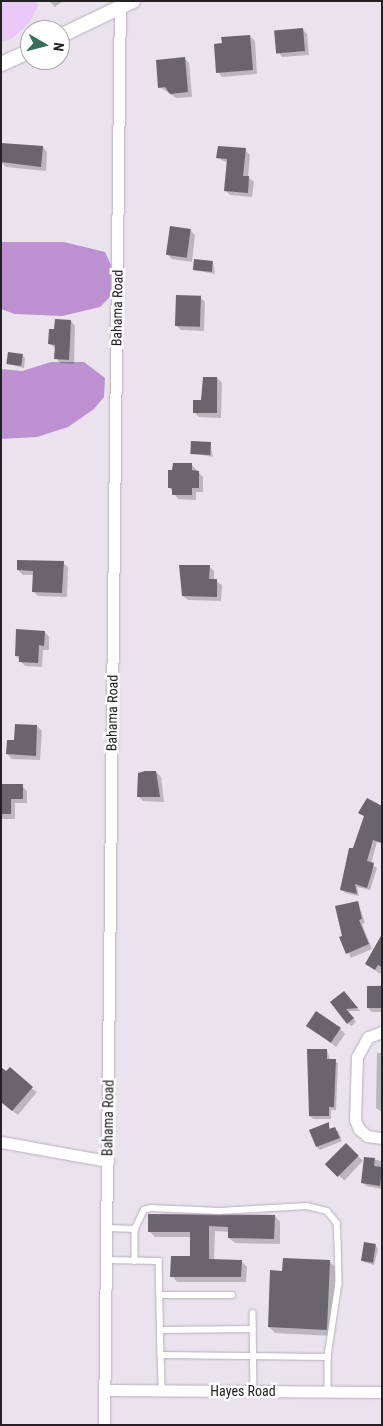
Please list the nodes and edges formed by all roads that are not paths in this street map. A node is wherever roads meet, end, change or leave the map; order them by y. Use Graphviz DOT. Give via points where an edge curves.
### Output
graph roads {
  1 [pos="133,1"];
  2 [pos="120,4"];
  3 [pos="70,31"];
  4 [pos="20,55"];
  5 [pos="1,64"];
  6 [pos="382,1032"];
  7 [pos="382,1138"];
  8 [pos="1,1142"];
  9 [pos="108,1162"];
  10 [pos="107,1228"];
  11 [pos="135,1228"];
  12 [pos="106,1260"];
  13 [pos="134,1261"];
  14 [pos="232,1295"];
  15 [pos="160,1296"];
  16 [pos="252,1312"];
  17 [pos="253,1329"];
  18 [pos="160,1330"];
  19 [pos="161,1355"];
  20 [pos="253,1356"];
  21 [pos="328,1357"];
  22 [pos="104,1390"];
  23 [pos="162,1390"];
  24 [pos="254,1391"];
  25 [pos="328,1391"];
  26 [pos="382,1392"];
  27 [pos="104,1425"];
  1 -- 2 [label="street"];
  2 -- 3 [label="street"];
  2 -- 9 [label="street, Bahama Road"];
  4 -- 5 [label="street"];
  6 -- 7 [label="street" via="368,1037 357,1057 355,1120 367,1136"];
  8 -- 9 [label="street"];
  9 -- 10 [label="street, Bahama Road"];
  10 -- 11 [label="lane"];
  10 -- 12 [label="street, Bahama Road"];
  11 -- 13 [label="lane"];
  11 -- 21 [label="lane" via="144,1210 151,1208 219,1210 307,1206 326,1211 338,1223 338,1282"];
  12 -- 13 [label="lane"];
  12 -- 22 [label="street, Bahama Road"];
  13 -- 15 [label="lane" via="159,1261"];
  14 -- 15 [label="lane"];
  15 -- 18 [label="lane"];
  16 -- 17 [label="lane"];
  17 -- 18 [label="lane"];
  17 -- 20 [label="lane"];
  18 -- 19 [label="lane"];
  19 -- 20 [label="lane"];
  19 -- 23 [label="lane"];
  20 -- 21 [label="lane"];
  20 -- 24 [label="lane"];
  21 -- 25 [label="lane"];
  22 -- 23 [label="street, Hayes Road"];
  22 -- 27 [label="street, Bahama Road"];
  23 -- 24 [label="street, Hayes Road"];
  24 -- 25 [label="street, Hayes Road"];
  25 -- 26 [label="street, Hayes Road"];
}
